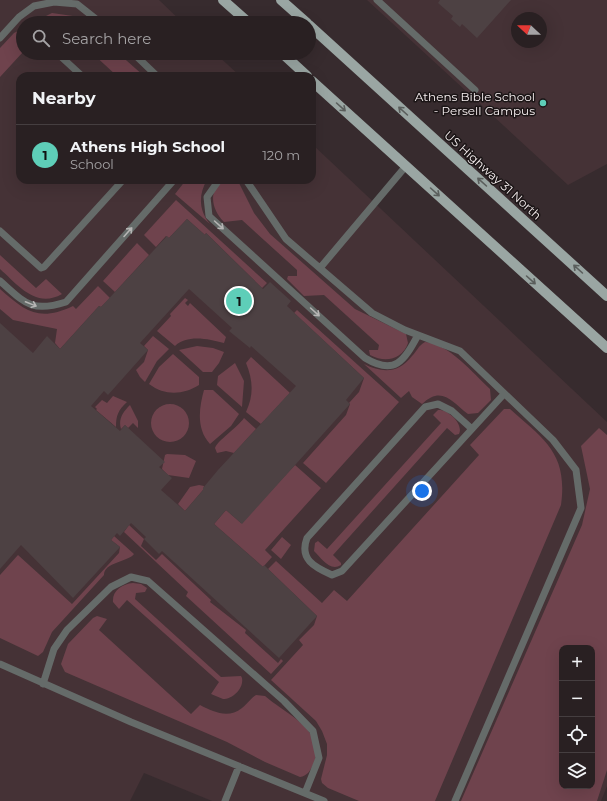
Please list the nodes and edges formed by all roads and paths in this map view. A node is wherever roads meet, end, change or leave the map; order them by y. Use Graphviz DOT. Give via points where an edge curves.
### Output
graph roads {
  1 [pos="223,0"];
  2 [pos="281,0"];
  3 [pos="377,0"];
  4 [pos="20,16"];
  5 [pos="92,16"];
  6 [pos="241,16"];
  7 [pos="299,16"];
  8 [pos="16,20"];
  9 [pos="316,31"];
  10 [pos="0,38"];
  11 [pos="65,60"];
  12 [pos="140,60"];
  13 [pos="290,60"];
  14 [pos="78,72"];
  15 [pos="153,72"];
  16 [pos="303,72"];
  17 [pos="316,84"];
  18 [pos="475,90"];
  19 [pos="406,166"];
  20 [pos="119,184"];
  21 [pos="170,184"];
  22 [pos="216,184"];
  23 [pos="249,184"];
  24 [pos="0,231"];
  25 [pos="320,268"];
  26 [pos="0,280"];
  27 [pos="607,296"];
  28 [pos="418,335"];
  29 [pos="607,348"];
  30 [pos="504,394"];
  31 [pos="472,429"];
  32 [pos="0,664"];
  33 [pos="43,684"];
  34 [pos="239,766"];
  35 [pos="305,793"];
  36 [pos="224,801"];
  37 [pos="324,801"];
  38 [pos="455,801"];
  1 -- 6 [label="main road"];
  2 -- 7 [label="main road"];
  3 -- 18 [label="lane"];
  4 -- 5 [label="lane" via="34,6 54,2 77,4"];
  8 -- 10 [label="lane"];
  27 -- 9 [label="main road, US Highway 31 North, one-way"];
  11 -- 14 [label="lane"];
  12 -- 15 [label="lane"];
  13 -- 16 [label="main road"];
  17 -- 19 [label="main road, one-way"];
  19 -- 25 [label="lane"];
  19 -- 29 [label="main road, one-way"];
  20 -- 24 [label="lane" via="44,267 40,268"];
  26 -- 21 [label="lane, one-way" via="31,305 48,307 66,302"];
  22 -- 28 [label="lane, one-way" via="207,197 209,216 365,358 377,365 395,366 406,357"];
  23 -- 25 [label="lane" via="286,239"];
  25 -- 28 [label="lane" via="372,313"];
  28 -- 30 [label="lane" via="460,351"];
  30 -- 31 [label="lane"];
  30 -- 38 [label="lane" via="553,440 576,470 581,508"];
  31 -- 31 [label="lane" via="342,571 332,575 320,570 305,557 303,547 307,538 425,407 438,404 452,411"];
  32 -- 33 [label="lane"];
  33 -- 34 [label="lane"];
  33 -- 35 [label="lane" via="54,649 67,630 111,587 131,577 148,581 284,701 313,731 319,758"];
  34 -- 35 [label="lane"];
  34 -- 36 [label="lane"];
  35 -- 37 [label="lane"];
}
